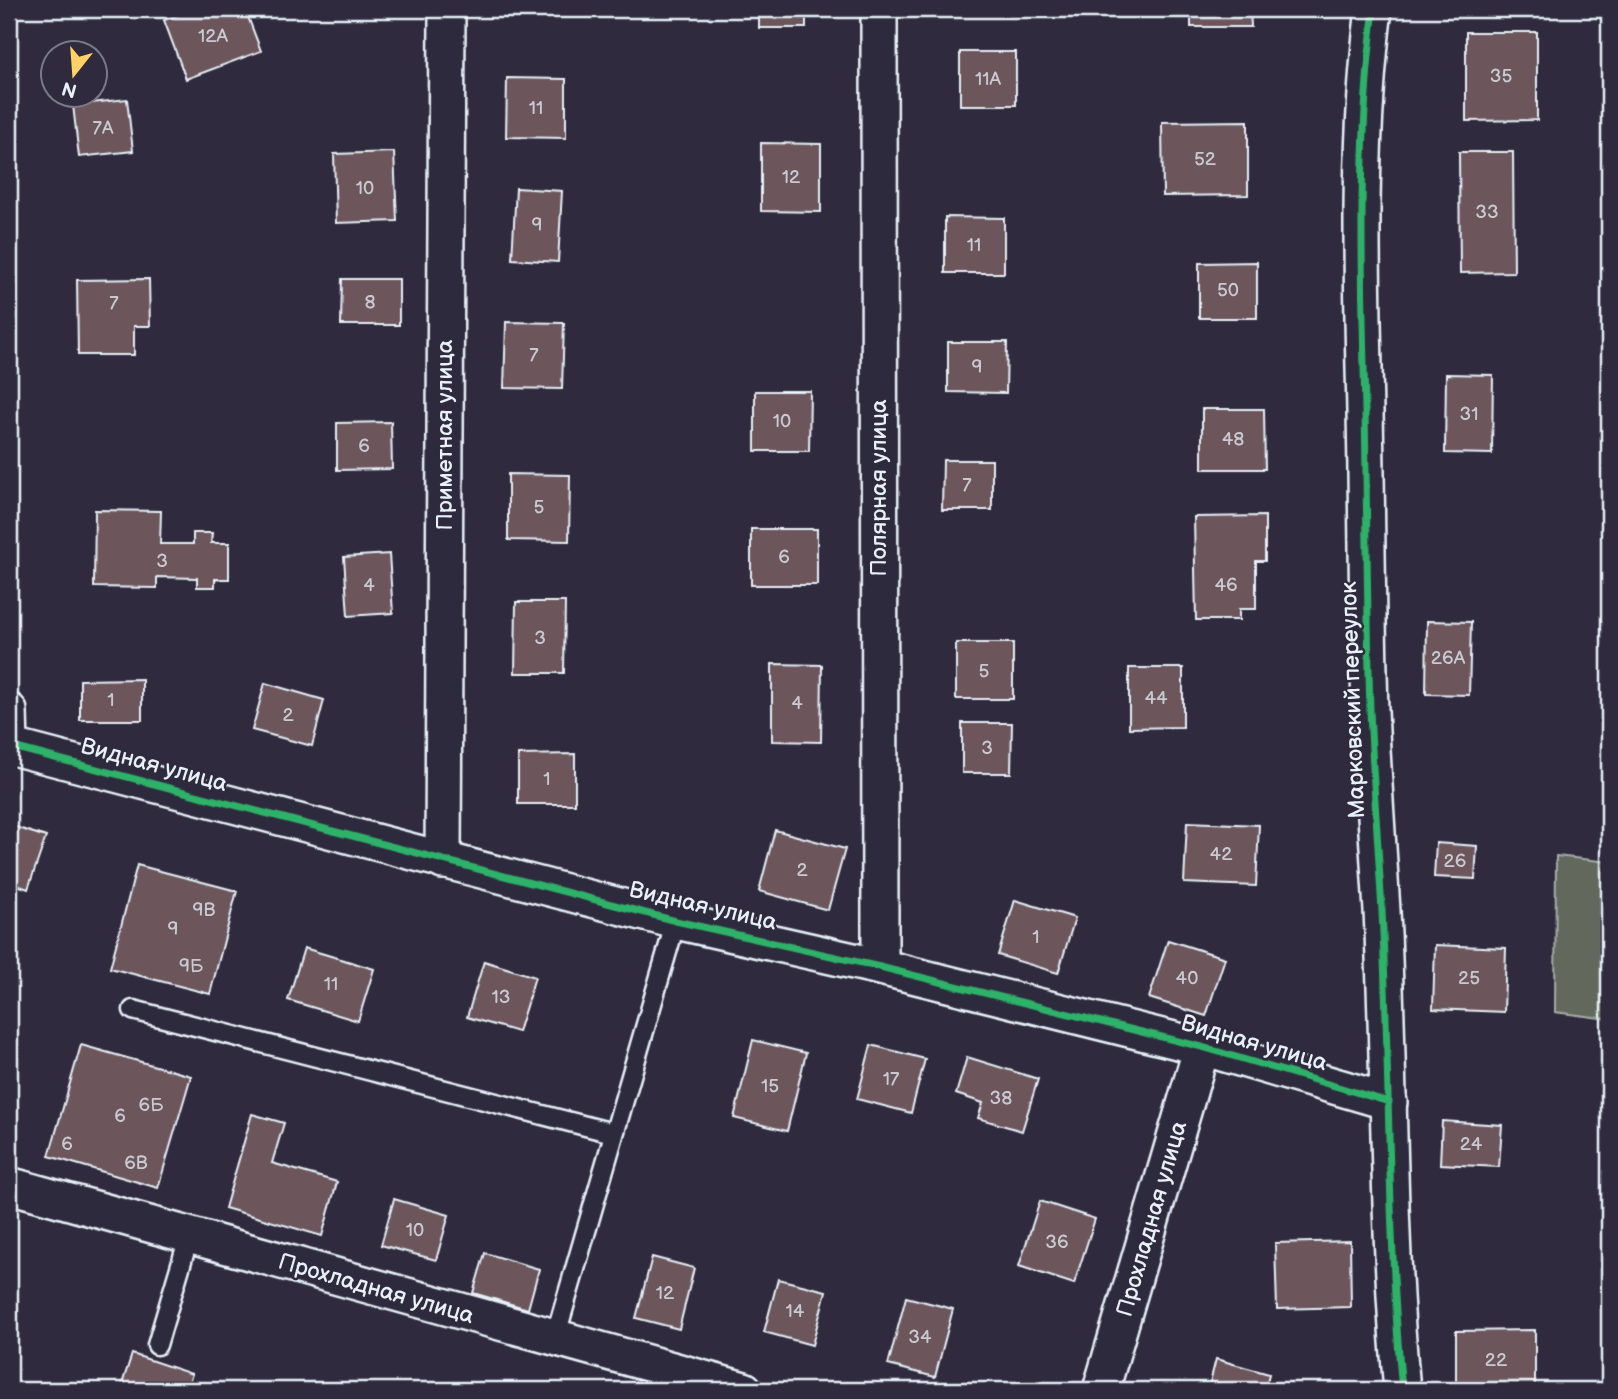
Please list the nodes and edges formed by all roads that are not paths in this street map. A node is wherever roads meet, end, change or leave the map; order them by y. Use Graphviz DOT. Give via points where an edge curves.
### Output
graph roads {
  1 [pos="447,9"];
  2 [pos="878,9"];
  3 [pos="1374,9"];
  4 [pos="9,711"];
  5 [pos="9,746"];
  6 [pos="443,861"];
  7 [pos="676,921"];
  8 [pos="880,967"];
  9 [pos="133,1010"];
  10 [pos="1202,1047"];
  11 [pos="1389,1102"];
  12 [pos="613,1133"];
  13 [pos="9,1185"];
  14 [pos="189,1237"];
  15 [pos="555,1339"];
  16 [pos="157,1345"];
  17 [pos="744,1390"];
  18 [pos="1101,1390"];
  19 [pos="1402,1390"];
  1 -- 6 [label="street, Приметная улица"];
  2 -- 8 [label="street, Полярная улица"];
  3 -- 11 [label="street, Марковский переулок" via="1366,75 1361,237 1370,711"];
  4 -- 5 [label="street"];
  5 -- 6 [label="street, Видная улица"];
  6 -- 7 [label="street, Видная улица"];
  7 -- 8 [label="street, Видная улица"];
  7 -- 12 [label="lane"];
  8 -- 10 [label="street, Видная улица"];
  9 -- 12 [label="lane"];
  10 -- 11 [label="street, Видная улица"];
  10 -- 18 [label="street, Прохладная улица"];
  11 -- 19 [label="street, Марковский переулок" via="1392,1269"];
  12 -- 15 [label="lane"];
  13 -- 14 [label="street, Прохладная улица"];
  14 -- 15 [label="street, Прохладная улица"];
  14 -- 16 [label="lane"];
  15 -- 17 [label="street, Прохладная улица"];
}
